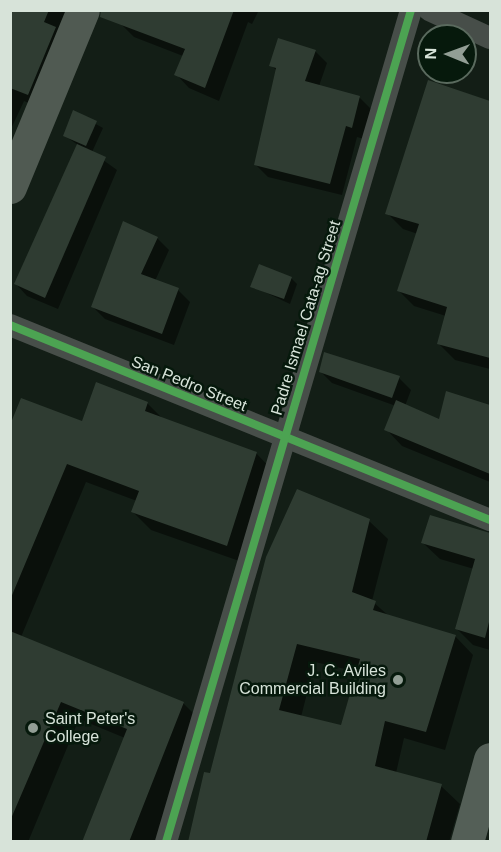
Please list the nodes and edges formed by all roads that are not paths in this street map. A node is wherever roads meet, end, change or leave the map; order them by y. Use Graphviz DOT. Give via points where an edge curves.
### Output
graph roads {
  1 [pos="82,10"];
  2 [pos="411,10"];
  3 [pos="429,10"];
  4 [pos="490,38"];
  5 [pos="10,187"];
  6 [pos="10,325"];
  7 [pos="284,438"];
  8 [pos="490,520"];
  9 [pos="490,759"];
  10 [pos="166,842"];
  11 [pos="466,842"];
  1 -- 5 [label="street"];
  2 -- 7 [label="street, Padre Ismael Cata-ag Street"];
  3 -- 4 [label="street"];
  6 -- 7 [label="street, San Pedro Street"];
  7 -- 8 [label="street, San Pedro Street"];
  7 -- 10 [label="street, Padre Ismael Cata-ag Street"];
  9 -- 11 [label="highway"];
}
